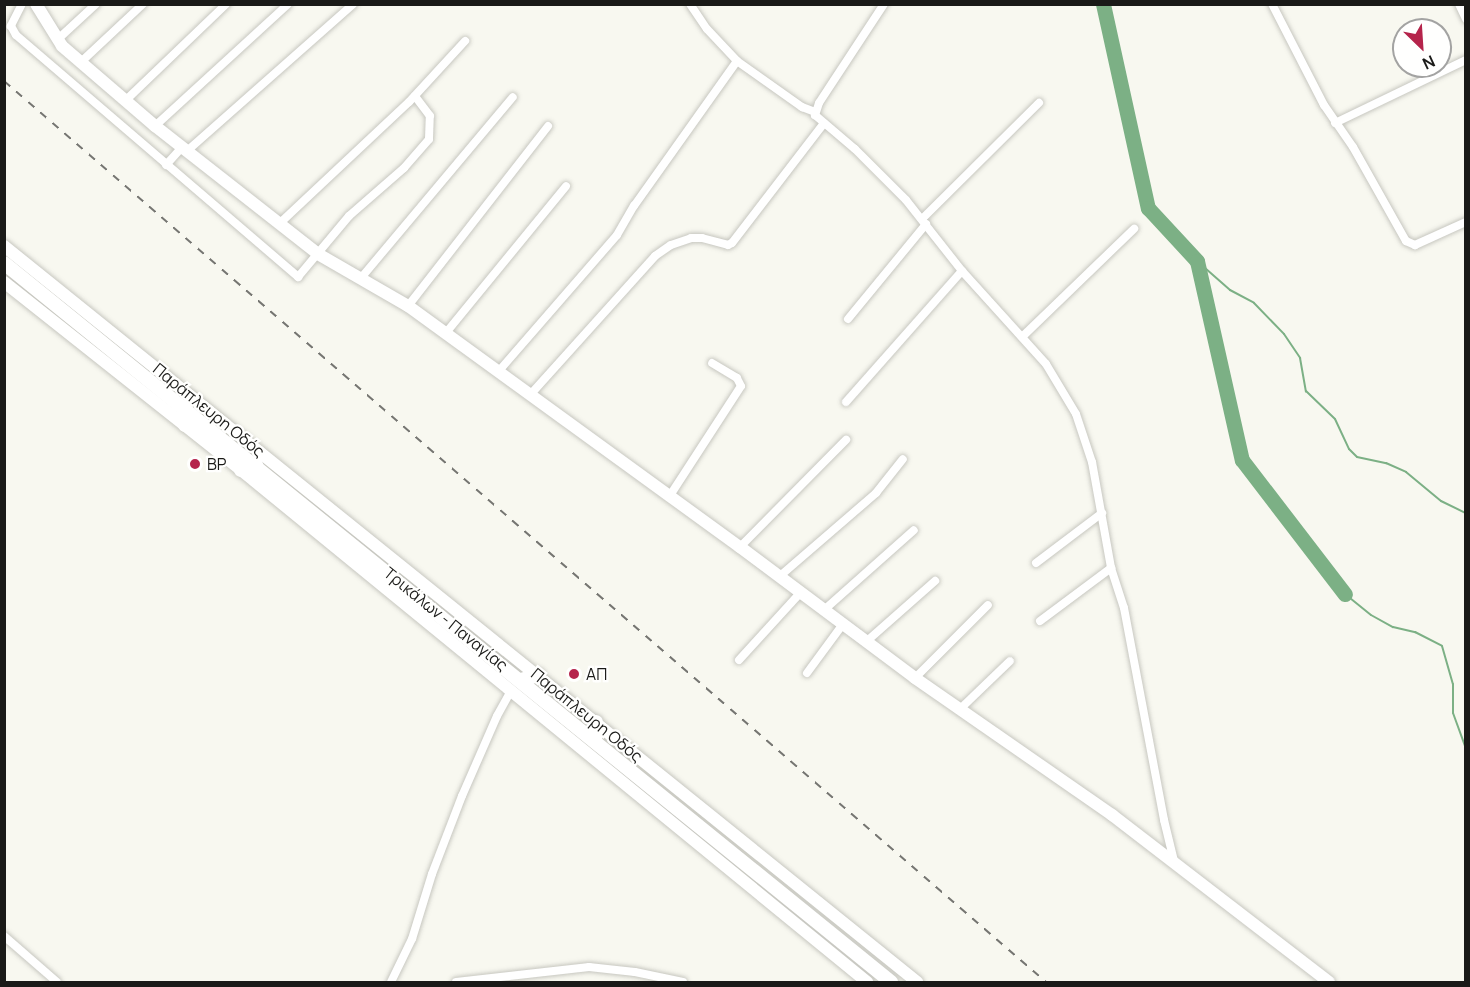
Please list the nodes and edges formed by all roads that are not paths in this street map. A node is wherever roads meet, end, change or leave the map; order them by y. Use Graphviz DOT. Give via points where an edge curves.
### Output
graph roads {
  1 [pos="22,4"];
  2 [pos="36,4"];
  3 [pos="96,4"];
  4 [pos="143,4"];
  5 [pos="226,4"];
  6 [pos="288,4"];
  7 [pos="353,4"];
  8 [pos="690,4"];
  9 [pos="884,4"];
  10 [pos="1459,4"];
  11 [pos="1274,5"];
  12 [pos="1466,19"];
  13 [pos="57,40"];
  14 [pos="465,41"];
  15 [pos="1466,60"];
  16 [pos="737,61"];
  17 [pos="81,62"];
  18 [pos="415,96"];
  19 [pos="513,97"];
  20 [pos="125,101"];
  21 [pos="1039,103"];
  22 [pos="815,112"];
  23 [pos="824,123"];
  24 [pos="1335,123"];
  25 [pos="155,126"];
  26 [pos="548,126"];
  27 [pos="185,149"];
  28 [pos="166,165"];
  29 [pos="567,186"];
  30 [pos="924,222"];
  31 [pos="1466,222"];
  32 [pos="279,224"];
  33 [pos="1134,229"];
  34 [pos="4,246"];
  35 [pos="318,254"];
  36 [pos="4,263"];
  37 [pos="962,271"];
  38 [pos="361,278"];
  39 [pos="4,282"];
  40 [pos="408,306"];
  41 [pos="848,319"];
  42 [pos="445,334"];
  43 [pos="1022,337"];
  44 [pos="712,363"];
  45 [pos="498,372"];
  46 [pos="530,395"];
  47 [pos="846,402"];
  48 [pos="184,407"];
  49 [pos="185,426"];
  50 [pos="846,440"];
  51 [pos="903,459"];
  52 [pos="256,465"];
  53 [pos="241,470"];
  54 [pos="669,497"];
  55 [pos="1102,513"];
  56 [pos="914,530"];
  57 [pos="740,547"];
  58 [pos="1036,563"];
  59 [pos="1111,568"];
  60 [pos="780,576"];
  61 [pos="935,581"];
  62 [pos="801,592"];
  63 [pos="988,605"];
  64 [pos="825,610"];
  65 [pos="1040,621"];
  66 [pos="843,624"];
  67 [pos="867,641"];
  68 [pos="739,660"];
  69 [pos="1010,661"];
  70 [pos="807,673"];
  71 [pos="538,675"];
  72 [pos="915,678"];
  73 [pos="521,680"];
  74 [pos="511,691"];
  75 [pos="960,709"];
  76 [pos="596,722"];
  77 [pos="595,741"];
  78 [pos="1174,861"];
  79 [pos="4,936"];
  80 [pos="890,981"];
  81 [pos="57,982"];
  82 [pos="391,982"];
  83 [pos="456,982"];
  84 [pos="683,982"];
  85 [pos="867,982"];
  86 [pos="916,982"];
  87 [pos="1329,982"];
  1 -- 28 [label="street" via="12,23 13,32"];
  2 -- 13 [label="street"];
  3 -- 13 [label="street"];
  4 -- 17 [label="street"];
  5 -- 20 [label="street"];
  6 -- 25 [label="street"];
  7 -- 27 [label="street"];
  8 -- 16 [label="street"];
  9 -- 22 [label="street"];
  10 -- 12 [label="street"];
  11 -- 24 [label="street"];
  13 -- 17 [label="street"];
  14 -- 18 [label="street"];
  15 -- 24 [label="street"];
  16 -- 22 [label="street"];
  16 -- 45 [label="street" via="633,206 617,236"];
  17 -- 20 [label="street"];
  18 -- 32 [label="street"];
  18 -- 35 [label="street" via="430,116 429,139 404,168 349,216"];
  19 -- 38 [label="street"];
  20 -- 25 [label="street"];
  21 -- 30 [label="street"];
  22 -- 23 [label="street"];
  23 -- 30 [label="street" via="866,159"];
  23 -- 46 [label="street" via="732,243 691,238 655,256"];
  24 -- 31 [label="street" via="1409,244 1415,245"];
  25 -- 27 [label="street"];
  26 -- 40 [label="street"];
  27 -- 28 [label="street"];
  27 -- 32 [label="street"];
  28 -- 35 [label="street" via="295,277"];
  29 -- 42 [label="street"];
  30 -- 37 [label="street"];
  30 -- 41 [label="street"];
  32 -- 35 [label="street"];
  33 -- 43 [label="street"];
  34 -- 71 [label="street, Παράπλευρη Οδός"];
  35 -- 38 [label="street"];
  36 -- 48 [label="main road, Τρικάλων - Παναγίας"];
  37 -- 43 [label="street"];
  37 -- 47 [label="street"];
  38 -- 40 [label="street"];
  39 -- 49 [label="street, Παράπλευρη Οδός"];
  40 -- 42 [label="street"];
  42 -- 45 [label="street"];
  43 -- 55 [label="street" via="1058,380 1076,414 1092,462"];
  44 -- 54 [label="street" via="737,378 741,386"];
  45 -- 46 [label="street"];
  46 -- 54 [label="street"];
  48 -- 49 [label="main road"];
  48 -- 52 [label="main road, Τρικάλων - Παναγίας"];
  49 -- 53 [label="street, Παράπλευρη Οδός"];
  50 -- 57 [label="street"];
  51 -- 60 [label="street" via="876,493"];
  52 -- 53 [label="main road"];
  52 -- 73 [label="main road, Τρικάλων - Παναγίας"];
  53 -- 74 [label="street, Παράπλευρη Οδός"];
  54 -- 57 [label="street"];
  55 -- 58 [label="street"];
  55 -- 59 [label="street"];
  56 -- 64 [label="street"];
  57 -- 60 [label="street"];
  59 -- 65 [label="street"];
  59 -- 78 [label="street" via="1124,608"];
  60 -- 62 [label="street"];
  61 -- 67 [label="street"];
  62 -- 64 [label="street"];
  62 -- 68 [label="street"];
  63 -- 72 [label="street"];
  64 -- 66 [label="street"];
  66 -- 67 [label="street"];
  66 -- 70 [label="street"];
  67 -- 72 [label="street"];
  69 -- 75 [label="street"];
  71 -- 73 [label="main road"];
  71 -- 76 [label="street, Παράπλευρη Οδός"];
  72 -- 75 [label="street"];
  73 -- 77 [label="main road, Τρικάλων - Παναγίας"];
  74 -- 82 [label="street" via="462,796 412,939"];
  74 -- 85 [label="street, Παράπλευρη Οδός"];
  75 -- 78 [label="street"];
  76 -- 77 [label="main road"];
  76 -- 86 [label="street, Παράπλευρη Οδός"];
  77 -- 80 [label="main road, Τρικάλων - Παναγίας"];
  78 -- 87 [label="street"];
  79 -- 81 [label="street"];
  83 -- 84 [label="street" via="589,967"];
}
